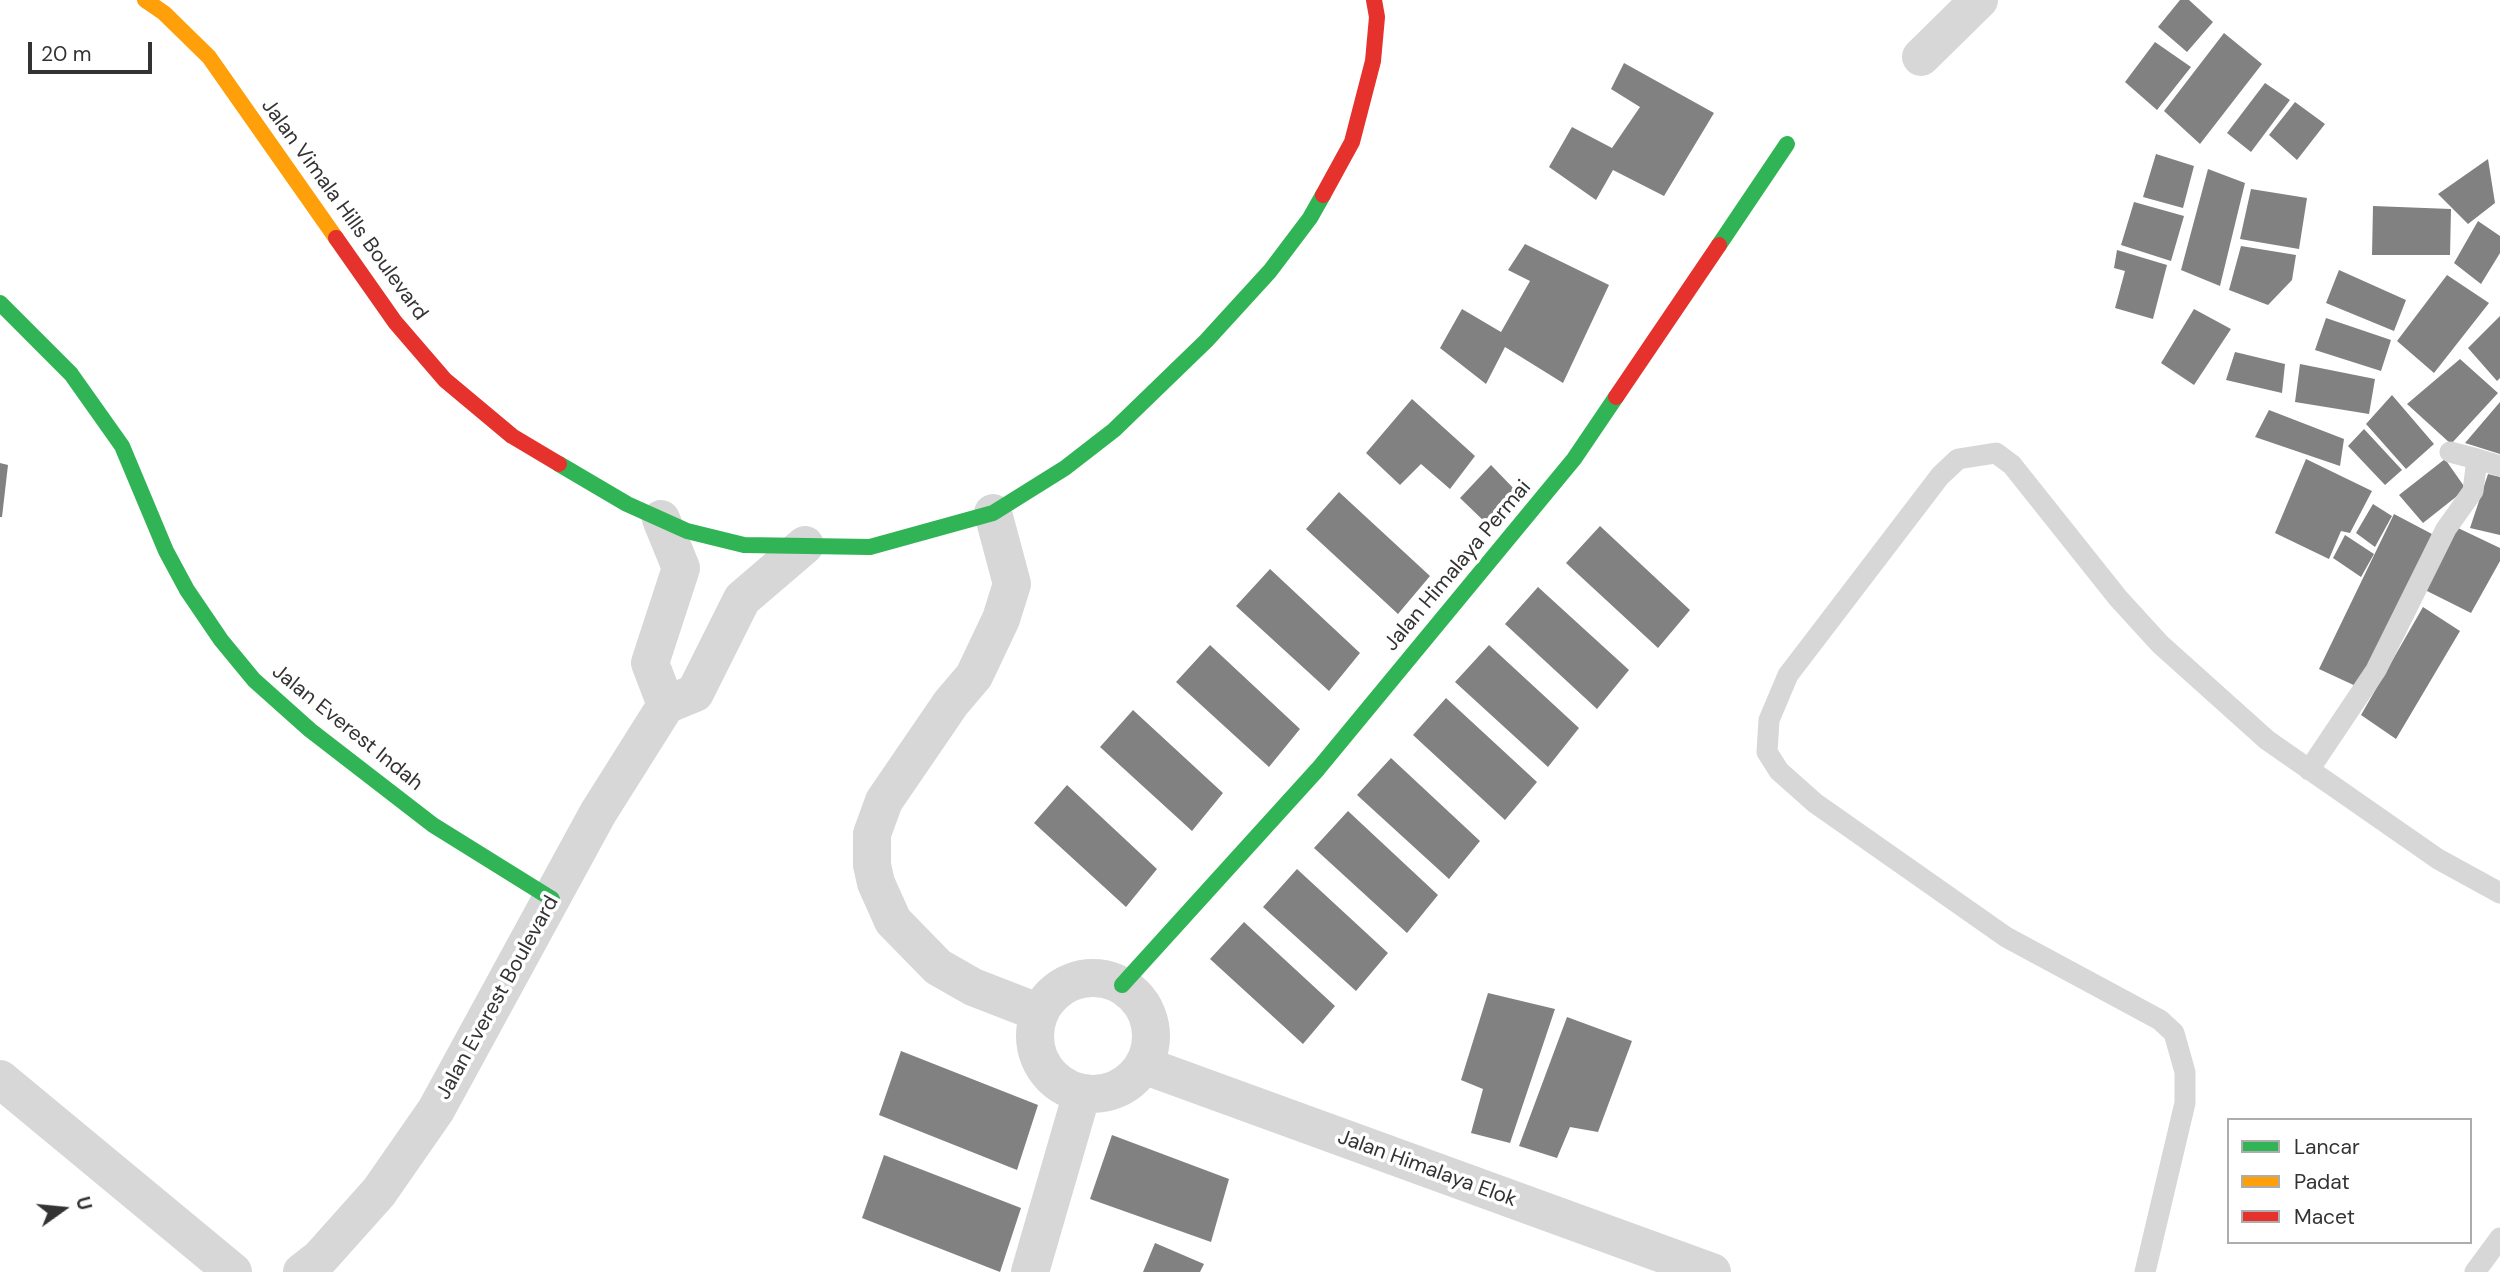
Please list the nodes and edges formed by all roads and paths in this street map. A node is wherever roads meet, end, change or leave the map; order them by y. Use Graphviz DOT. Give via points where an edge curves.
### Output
graph roads {
  1 [pos="145,0"];
  2 [pos="1374,0"];
  3 [pos="1979,0"];
  4 [pos="1922,57"];
  5 [pos="1787,144"];
  6 [pos="0,303"];
  7 [pos="2450,452"];
  8 [pos="2477,459"];
  9 [pos="2500,466"];
  10 [pos="993,513"];
  11 [pos="661,519"];
  12 [pos="805,545"];
  13 [pos="666,705"];
  14 [pos="2309,770"];
  15 [pos="2500,892"];
  16 [pos="552,898"];
  17 [pos="1122,985"];
  18 [pos="1040,1013"];
  19 [pos="1143,1065"];
  20 [pos="0,1079"];
  21 [pos="1082,1093"];
  22 [pos="2500,1238"];
  23 [pos="233,1272"];
  24 [pos="302,1272"];
  25 [pos="1030,1272"];
  26 [pos="1712,1272"];
  27 [pos="2145,1272"];
  28 [pos="2475,1272"];
  1 -- 11 [label="street, Jalan Vimala Hills Boulevard" via="209,57 348,259 445,380 512,436"];
  2 -- 10 [label="street, Jalan Vimala Hills Boulevard" via="1373,61 1352,142 1310,218 1270,271 1206,341 1114,430 1065,468"];
  3 -- 4 [label="street"];
  5 -- 17 [label="street, Jalan Himalaya Permai" via="1574,459 1318,769"];
  6 -- 16 [label="street, Jalan Everest Indah" via="71,374 122,446 187,590 254,680 310,730 433,825"];
  7 -- 8 [label="lane"];
  8 -- 9 [label="lane"];
  8 -- 14 [label="lane" via="2473,491 2446,529 2376,670"];
  10 -- 12 [label="street, Jalan Vimala Hills Boulevard" via="870,547"];
  10 -- 18 [label="street" via="1012,584 1001,620 974,676 884,800 872,834 872,865 893,921 938,967 973,987"];
  11 -- 12 [label="street, Jalan Vimala Hills Boulevard" via="744,545"];
  11 -- 13 [label="street" via="681,568 650,663"];
  12 -- 13 [label="street" via="743,599 695,693"];
  13 -- 16 [label="street, Jalan Everest Boulevard" via="598,813"];
  14 -- 15 [label="lane" via="2438,859"];
  14 -- 27 [label="lane" via="2267,740 2160,644 2011,465 1996,453 1958,459 1940,476 1788,675 1769,720 1767,752 1779,771 1815,803 2006,937 2160,1020 2174,1033 2182,1050 2185,1103"];
  16 -- 24 [label="street, Jalan Everest Boulevard" via="436,1111 379,1192"];
  17 -- 18 [label="street" via="1104,978 1066,984"];
  17 -- 19 [label="street" via="1147,1013 1150,1048"];
  18 -- 21 [label="street" via="1035,1034 1048,1071 1063,1085"];
  19 -- 21 [label="street" via="1117,1089"];
  19 -- 26 [label="street, Jalan Himalaya Elok"];
  20 -- 23 [label="street"];
  21 -- 25 [label="street"];
  22 -- 28 [label="lane"];
}
